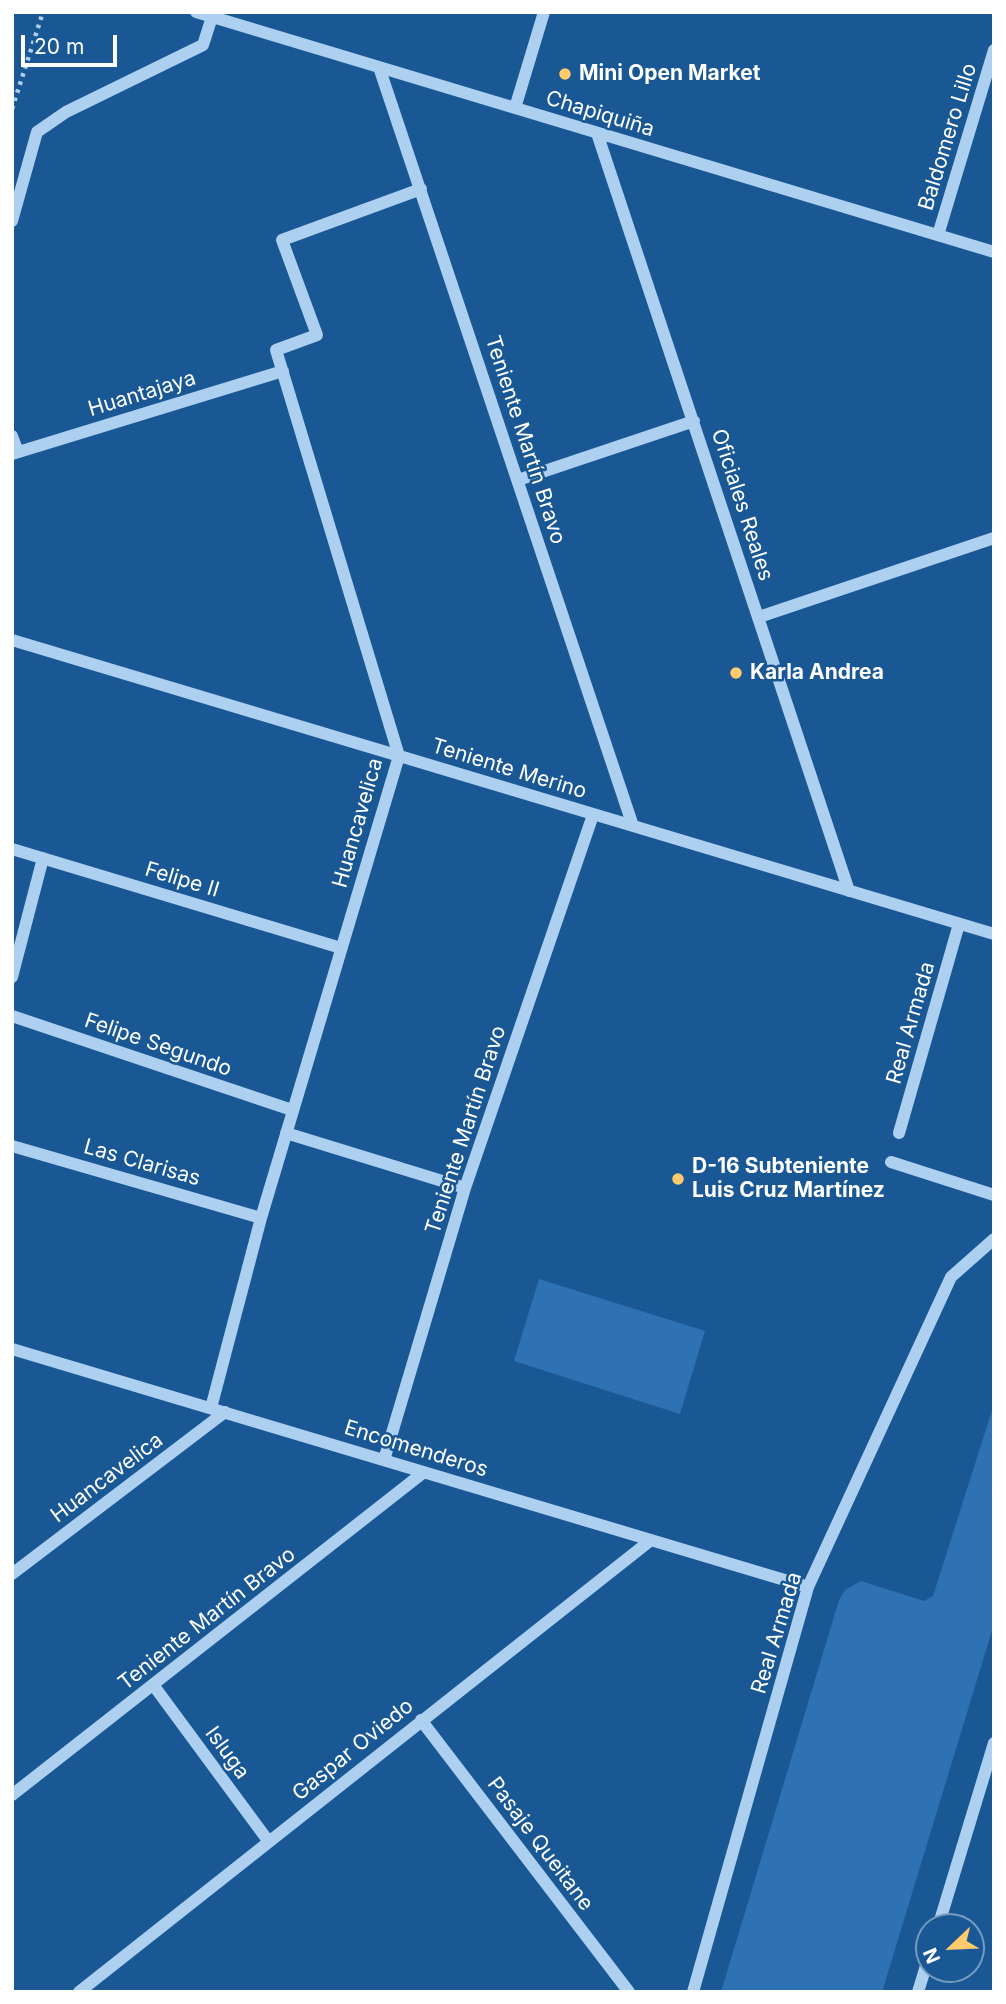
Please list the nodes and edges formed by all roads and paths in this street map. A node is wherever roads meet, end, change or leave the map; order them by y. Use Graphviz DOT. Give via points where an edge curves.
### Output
graph roads {
  1 [pos="43,12"];
  2 [pos="196,12"];
  3 [pos="544,12"];
  4 [pos="212,17"];
  5 [pos="994,50"];
  6 [pos="379,67"];
  7 [pos="515,108"];
  8 [pos="12,109"];
  9 [pos="597,132"];
  10 [pos="421,188"];
  11 [pos="12,221"];
  12 [pos="938,235"];
  13 [pos="994,252"];
  14 [pos="283,371"];
  15 [pos="694,421"];
  16 [pos="12,436"];
  17 [pos="15,453"];
  18 [pos="518,480"];
  19 [pos="994,538"];
  20 [pos="759,617"];
  21 [pos="12,640"];
  22 [pos="399,756"];
  23 [pos="593,814"];
  24 [pos="632,826"];
  25 [pos="12,849"];
  26 [pos="43,858"];
  27 [pos="849,891"];
  28 [pos="959,924"];
  29 [pos="994,934"];
  30 [pos="341,948"];
  31 [pos="12,977"];
  32 [pos="12,1016"];
  33 [pos="292,1110"];
  34 [pos="286,1133"];
  35 [pos="899,1133"];
  36 [pos="12,1146"];
  37 [pos="891,1162"];
  38 [pos="465,1188"];
  39 [pos="994,1195"];
  40 [pos="261,1218"];
  41 [pos="994,1239"];
  42 [pos="12,1349"];
  43 [pos="211,1408"];
  44 [pos="225,1412"];
  45 [pos="384,1460"];
  46 [pos="424,1472"];
  47 [pos="651,1540"];
  48 [pos="12,1574"];
  49 [pos="808,1587"];
  50 [pos="154,1686"];
  51 [pos="421,1720"];
  52 [pos="994,1744"];
  53 [pos="12,1795"];
  54 [pos="269,1842"];
  55 [pos="942,1913"];
  56 [pos="79,1992"];
  57 [pos="629,1992"];
  58 [pos="694,1992"];
  1 -- 8 [label="path"];
  2 -- 4 [label="street, Chapiquiña"];
  3 -- 7 [label="street"];
  4 -- 6 [label="street, Chapiquiña"];
  4 -- 11 [label="street" via="203,45 37,132"];
  5 -- 12 [label="street, Baldomero Lillo"];
  6 -- 7 [label="street, Chapiquiña"];
  6 -- 10 [label="street, Teniente Martín Bravo"];
  7 -- 9 [label="street, Chapiquiña"];
  9 -- 12 [label="street, Chapiquiña"];
  9 -- 15 [label="street, Oficiales Reales"];
  10 -- 14 [label="street, Huancavelica" via="282,240 317,335 276,350"];
  10 -- 18 [label="street, Teniente Martín Bravo"];
  12 -- 13 [label="street, Chapiquiña"];
  14 -- 17 [label="street, Huantajaya"];
  14 -- 22 [label="street, Huancavelica"];
  15 -- 18 [label="street"];
  15 -- 20 [label="street, Oficiales Reales"];
  16 -- 17 [label="street"];
  18 -- 24 [label="street, Teniente Martín Bravo"];
  19 -- 20 [label="street"];
  20 -- 27 [label="street, Oficiales Reales"];
  21 -- 22 [label="street, Teniente Merino"];
  22 -- 23 [label="street, Teniente Merino"];
  22 -- 30 [label="street, Huancavelica"];
  23 -- 24 [label="street, Teniente Merino"];
  23 -- 38 [label="street, Teniente Martín Bravo"];
  24 -- 27 [label="street, Teniente Merino"];
  25 -- 26 [label="street, Felipe II"];
  26 -- 30 [label="street, Felipe II"];
  26 -- 31 [label="street"];
  27 -- 28 [label="street, Teniente Merino"];
  28 -- 29 [label="street, Teniente Merino"];
  28 -- 35 [label="street, Real Armada"];
  30 -- 33 [label="street, Huancavelica"];
  32 -- 33 [label="street, Felipe Segundo"];
  33 -- 34 [label="street, Huancavelica"];
  34 -- 38 [label="street"];
  34 -- 40 [label="street, Huancavelica"];
  36 -- 40 [label="street, Las Clarisas"];
  37 -- 39 [label="street"];
  38 -- 45 [label="street, Teniente Martín Bravo"];
  40 -- 43 [label="street, Huancavelica"];
  41 -- 49 [label="street, Real Armada" via="951,1278"];
  42 -- 43 [label="street, Encomenderos"];
  43 -- 44 [label="street, Encomenderos"];
  44 -- 45 [label="street, Encomenderos"];
  44 -- 48 [label="street, Huancavelica"];
  45 -- 46 [label="street, Encomenderos"];
  46 -- 47 [label="street, Encomenderos"];
  46 -- 50 [label="street, Teniente Martín Bravo"];
  47 -- 49 [label="street, Encomenderos"];
  47 -- 51 [label="street, Gaspar Oviedo"];
  49 -- 58 [label="street, Real Armada"];
  50 -- 53 [label="street, Teniente Martín Bravo"];
  50 -- 54 [label="street, Isluga"];
  51 -- 54 [label="street, Gaspar Oviedo"];
  51 -- 57 [label="street, Pasaje Queitane"];
  52 -- 55 [label="street"];
  54 -- 56 [label="street, Gaspar Oviedo"];
}
